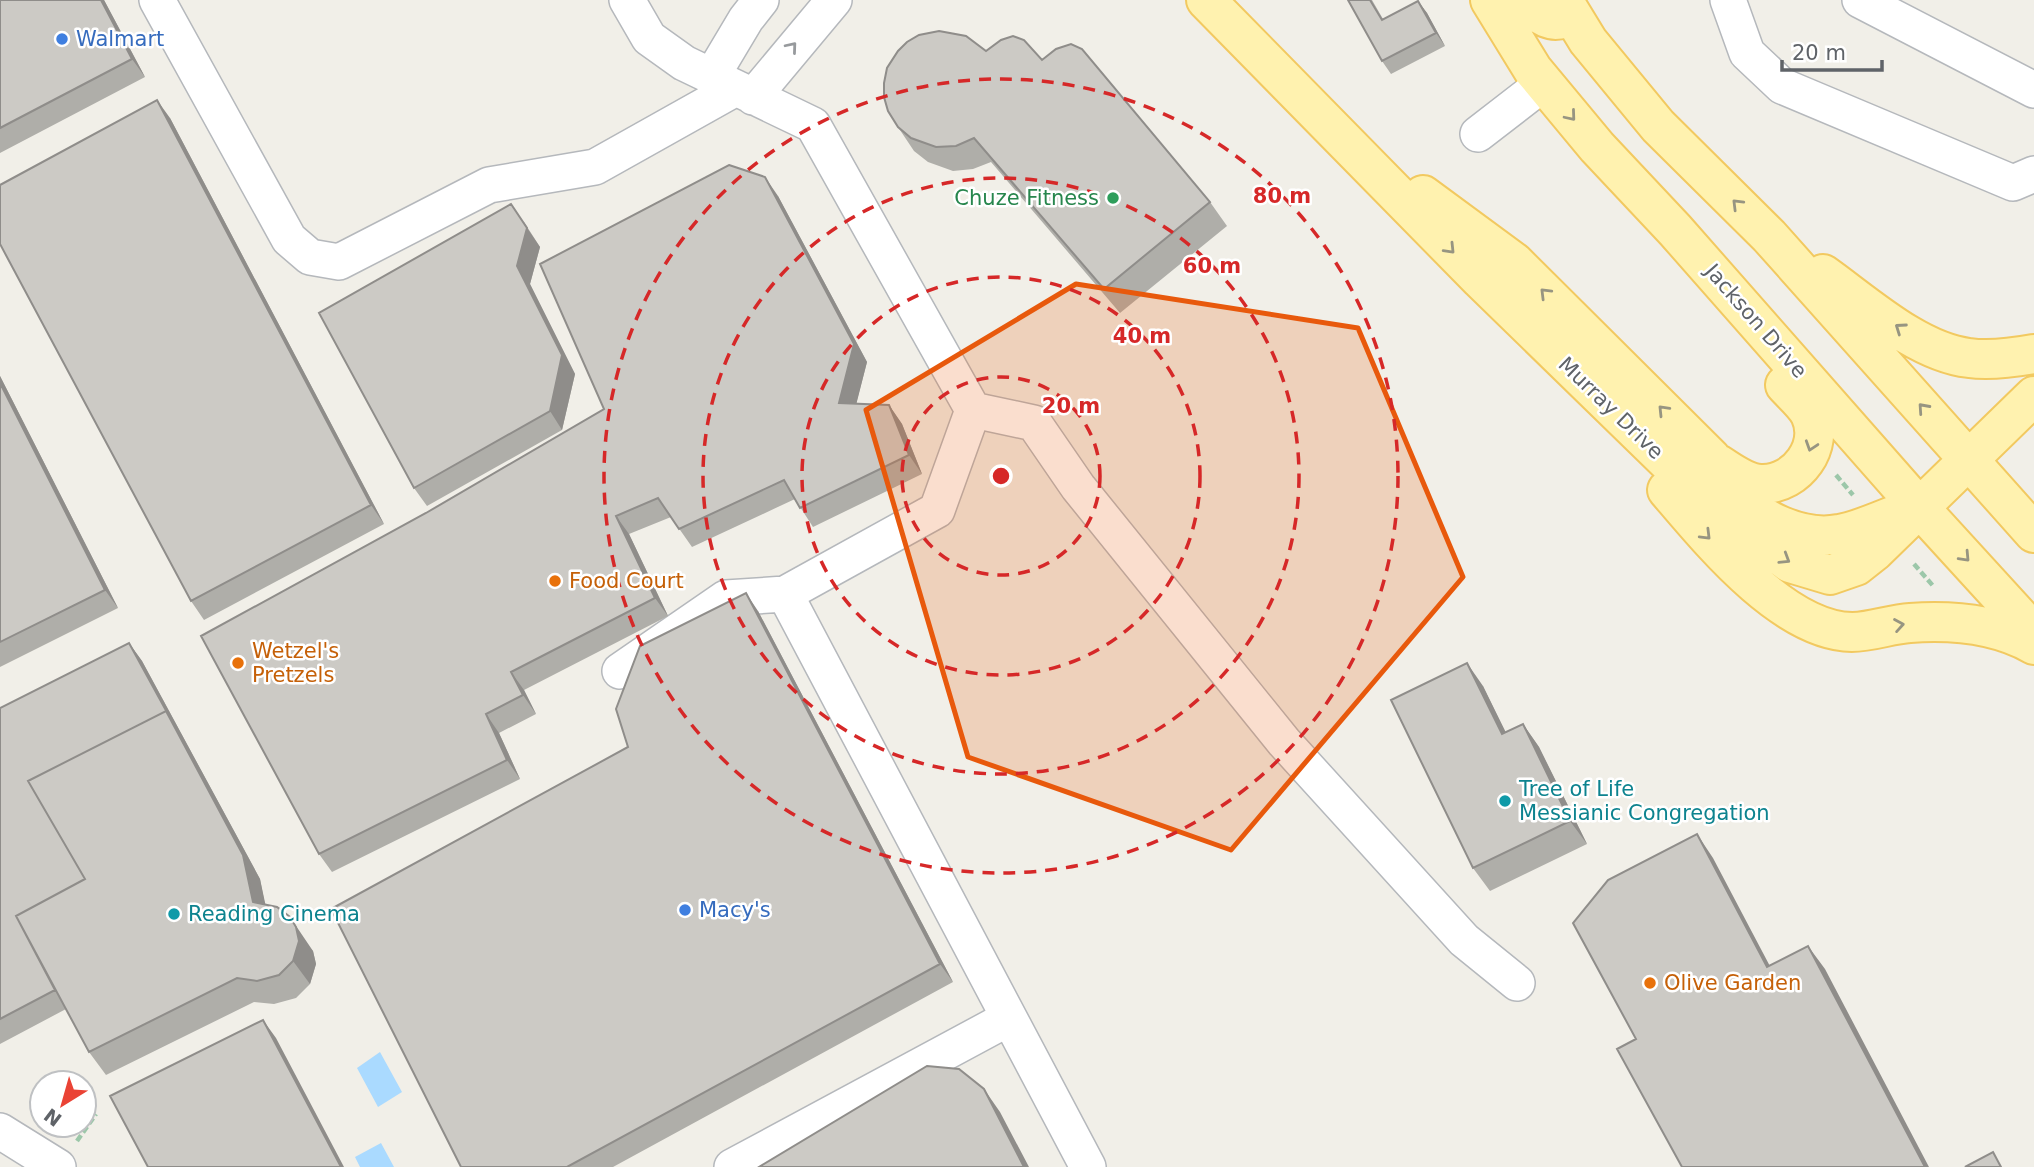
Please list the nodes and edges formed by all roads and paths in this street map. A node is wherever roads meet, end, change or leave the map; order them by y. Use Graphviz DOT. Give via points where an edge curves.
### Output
graph roads {
  1 [pos="158,0"];
  2 [pos="627,0"];
  3 [pos="834,0"];
  4 [pos="1206,0"];
  5 [pos="1490,0"];
  6 [pos="1527,0"];
  7 [pos="1728,0"];
  8 [pos="1860,0"];
  9 [pos="1575,4"];
  10 [pos="743,6"];
  11 [pos="1544,83"];
  12 [pos="734,87"];
  13 [pos="2034,90"];
  14 [pos="1334,130"];
  15 [pos="1478,134"];
  16 [pos="2034,174"];
  17 [pos="1675,230"];
  18 [pos="1769,236"];
  19 [pos="1534,334"];
  20 [pos="2034,354"];
  21 [pos="2034,396"];
  22 [pos="973,410"];
  23 [pos="1711,458"];
  24 [pos="1968,459"];
  25 [pos="1831,469"];
  26 [pos="1861,504"];
  27 [pos="1918,506"];
  28 [pos="2034,533"];
  29 [pos="785,594"];
  30 [pos="2034,633"];
  31 [pos="2034,645"];
  32 [pos="620,671"];
  33 [pos="1517,983"];
  34 [pos="1009,1018"];
  35 [pos="0,1131"];
  36 [pos="58,1167"];
  37 [pos="732,1167"];
  38 [pos="1088,1167"];
  1 -- 12 [label="lane" via="289,239 310,257 339,262 489,185 595,167"];
  2 -- 12 [label="lane" via="649,38 684,63"];
  12 -- 3 [label="lane, one-way"];
  4 -- 14 [label="main road, Murray Drive"];
  5 -- 11 [label="main road, Jackson Drive"];
  6 -- 9 [label="main road" via="1543,17 1555,21 1564,19"];
  7 -- 16 [label="lane" via="1747,53 1782,86 2013,183"];
  8 -- 13 [label="lane"];
  18 -- 9 [label="main road, one-way" via="1658,126 1588,41"];
  10 -- 12 [label="lane"];
  11 -- 15 [label="lane"];
  11 -- 17 [label="main road, Jackson Drive, one-way"];
  12 -- 22 [label="lane" via="813,125"];
  14 -- 19 [label="main road, Murray Drive, one-way"];
  23 -- 14 [label="main road, Murray Drive, one-way" via="1514,262"];
  17 -- 23 [label="main road, one-way" via="1693,282 1810,413 1815,433 1804,464 1782,480 1749,482"];
  17 -- 27 [label="main road, Jackson Drive"];
  20 -- 18 [label="main road, one-way" via="1967,358 1940,351 1908,334"];
  24 -- 18 [label="main road, one-way"];
  19 -- 27 [label="main road, Murray Drive, one-way" via="1709,502 1790,563 1830,575 1856,566"];
  19 -- 31 [label="main road, one-way" via="1700,529 1761,589 1795,614 1819,626 1852,632 1909,623 1972,625 2018,636"];
  21 -- 24 [label="main road, Murray Drive"];
  22 -- 29 [label="lane" via="937,510"];
  22 -- 33 [label="lane" via="1034,423 1078,487 1284,742 1464,940"];
  23 -- 27 [label="main road, Murray Drive" via="1733,492 1761,515 1795,530 1840,534"];
  24 -- 27 [label="main road, Murray Drive"];
  24 -- 28 [label="main road"];
  25 -- 26 [label="path"];
  27 -- 30 [label="main road, Jackson Drive, one-way"];
  29 -- 32 [label="lane" via="726,598"];
  29 -- 34 [label="lane"];
  34 -- 37 [label="lane"];
  34 -- 38 [label="lane"];
  35 -- 36 [label="lane"];
}
